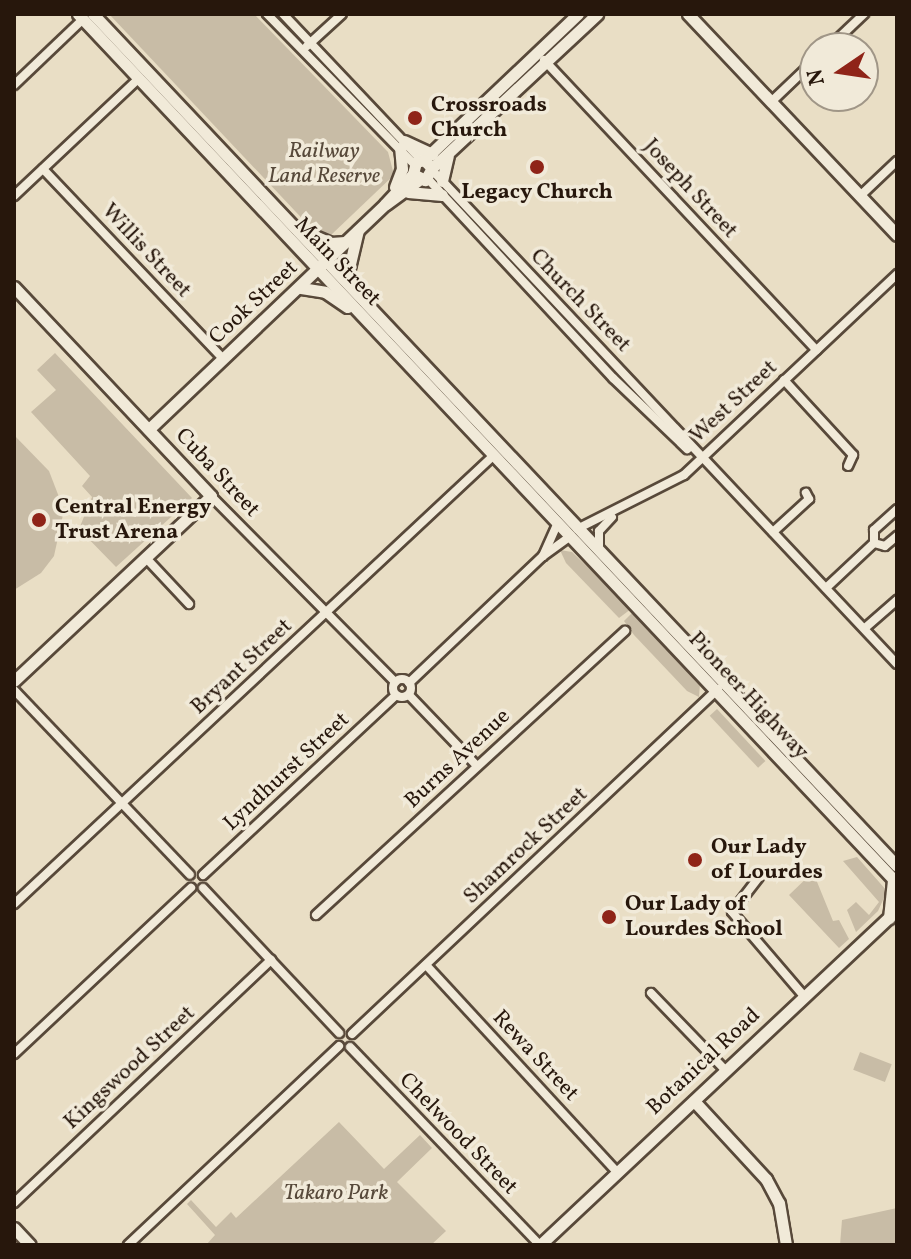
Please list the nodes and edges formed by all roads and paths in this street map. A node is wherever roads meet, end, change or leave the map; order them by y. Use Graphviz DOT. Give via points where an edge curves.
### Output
graph roads {
  1 [pos="267,14"];
  2 [pos="283,14"];
  3 [pos="342,14"];
  4 [pos="578,14"];
  5 [pos="597,14"];
  6 [pos="688,14"];
  7 [pos="864,14"];
  8 [pos="84,16"];
  9 [pos="845,32"];
  10 [pos="310,44"];
  11 [pos="302,51"];
  12 [pos="542,58"];
  13 [pos="799,75"];
  14 [pos="137,80"];
  15 [pos="14,85"];
  16 [pos="771,102"];
  17 [pos="464,131"];
  18 [pos="402,144"];
  19 [pos="452,149"];
  20 [pos="897,161"];
  21 [pos="424,168"];
  22 [pos="43,169"];
  23 [pos="442,181"];
  24 [pos="399,192"];
  25 [pos="442,195"];
  26 [pos="14,196"];
  27 [pos="860,196"];
  28 [pos="294,227"];
  29 [pos="358,230"];
  30 [pos="897,235"];
  31 [pos="345,242"];
  32 [pos="322,266"];
  33 [pos="897,274"];
  34 [pos="346,281"];
  35 [pos="14,287"];
  36 [pos="301,288"];
  37 [pos="358,313"];
  38 [pos="816,350"];
  39 [pos="223,359"];
  40 [pos="784,380"];
  41 [pos="149,429"];
  42 [pos="493,456"];
  43 [pos="701,458"];
  44 [pos="848,466"];
  45 [pos="806,493"];
  46 [pos="211,496"];
  47 [pos="897,509"];
  48 [pos="615,513"];
  49 [pos="557,524"];
  50 [pos="773,532"];
  51 [pos="573,533"];
  52 [pos="897,536"];
  53 [pos="874,543"];
  54 [pos="600,553"];
  55 [pos="543,556"];
  56 [pos="146,558"];
  57 [pos="826,588"];
  58 [pos="897,600"];
  59 [pos="189,604"];
  60 [pos="328,613"];
  61 [pos="654,618"];
  62 [pos="865,628"];
  63 [pos="625,631"];
  64 [pos="897,664"];
  65 [pos="14,681"];
  66 [pos="395,682"];
  67 [pos="409,683"];
  68 [pos="720,688"];
  69 [pos="14,690"];
  70 [pos="396,695"];
  71 [pos="409,695"];
  72 [pos="477,766"];
  73 [pos="122,803"];
  74 [pos="897,866"];
  75 [pos="190,875"];
  76 [pos="203,875"];
  77 [pos="759,877"];
  78 [pos="895,881"];
  79 [pos="191,888"];
  80 [pos="203,888"];
  81 [pos="14,904"];
  82 [pos="894,914"];
  83 [pos="316,915"];
  84 [pos="271,960"];
  85 [pos="426,965"];
  86 [pos="651,993"];
  87 [pos="804,996"];
  88 [pos="339,1033"];
  89 [pos="352,1034"];
  90 [pos="339,1046"];
  91 [pos="350,1047"];
  92 [pos="14,1054"];
  93 [pos="725,1070"];
  94 [pos="694,1101"];
  95 [pos="617,1172"];
  96 [pos="14,1203"];
  97 [pos="14,1228"];
  98 [pos="30,1245"];
  99 [pos="128,1245"];
  100 [pos="540,1245"];
  101 [pos="786,1245"];
  1 -- 11 [label="street, Church Street"];
  2 -- 10 [label="street, Church Street"];
  3 -- 10 [label="street"];
  4 -- 12 [label="main road, Cook Street"];
  5 -- 12 [label="main road, Cook Street"];
  6 -- 16 [label="main road"];
  7 -- 9 [label="street"];
  8 -- 14 [label="main road, Main Street"];
  8 -- 15 [label="street"];
  8 -- 28 [label="main road, Main Street"];
  10 -- 11 [label="street"];
  10 -- 18 [label="street, Church Street"];
  11 -- 18 [label="street, Church Street"];
  12 -- 17 [label="main road, Cook Street"];
  12 -- 38 [label="street, Joseph Street"];
  13 -- 16 [label="street"];
  14 -- 22 [label="street"];
  14 -- 32 [label="main road, Main Street"];
  16 -- 27 [label="main road"];
  17 -- 19 [label="main road, Cook Street"];
  17 -- 21 [label="main road, Cook Street"];
  18 -- 21 [label="main road"];
  18 -- 21 [label="street, Church Street"];
  18 -- 24 [label="main road"];
  19 -- 21 [label="main road, Cook Street"];
  19 -- 23 [label="main road"];
  20 -- 27 [label="street"];
  21 -- 23 [label="street, Church Street"];
  21 -- 24 [label="main road, Cook Street"];
  21 -- 25 [label="street, Church Street"];
  22 -- 26 [label="street"];
  22 -- 39 [label="street, Willis Street"];
  23 -- 43 [label="street, Church Street"];
  24 -- 25 [label="main road"];
  24 -- 29 [label="main road, Cook Street"];
  25 -- 43 [label="street, Church Street" via="613,377"];
  27 -- 30 [label="main road"];
  28 -- 31 [label="main road" via="331,243"];
  28 -- 32 [label="main road, Main Street"];
  29 -- 31 [label="main road, Cook Street"];
  29 -- 34 [label="main road"];
  31 -- 32 [label="main road, Cook Street"];
  32 -- 34 [label="main road, Main Street"];
  32 -- 36 [label="main road, Cook Street"];
  32 -- 37 [label="main road, Main Street"];
  33 -- 38 [label="street, West Street"];
  34 -- 51 [label="main road, Main Street" via="529,478"];
  35 -- 41 [label="main road, Cuba Street"];
  36 -- 37 [label="main road" via="325,292"];
  36 -- 39 [label="main road, Cook Street"];
  37 -- 42 [label="main road, Main Street"];
  38 -- 40 [label="street, West Street"];
  39 -- 41 [label="main road, Cook Street"];
  40 -- 43 [label="street, West Street"];
  40 -- 44 [label="street" via="853,455"];
  41 -- 46 [label="main road, Cuba Street"];
  42 -- 49 [label="main road, Main Street"];
  42 -- 60 [label="street, Bryant Street"];
  43 -- 48 [label="street, West Street" via="655,494"];
  43 -- 50 [label="street, Church Street"];
  45 -- 50 [label="street" via="809,499"];
  46 -- 56 [label="main road"];
  46 -- 60 [label="street, Cuba Street"];
  47 -- 53 [label="street" via="874,530"];
  48 -- 51 [label="street, West Street"];
  48 -- 54 [label="street" via="599,531"];
  49 -- 51 [label="main road, Main Street"];
  49 -- 55 [label="street"];
  50 -- 57 [label="street, Church Street"];
  51 -- 54 [label="main road, Pioneer Highway"];
  51 -- 55 [label="street"];
  51 -- 61 [label="main road, Pioneer Highway" via="614,584"];
  52 -- 53 [label="street" via="885,546"];
  53 -- 57 [label="street"];
  54 -- 61 [label="main road, Pioneer Highway"];
  55 -- 67 [label="street"];
  56 -- 59 [label="street"];
  56 -- 65 [label="main road"];
  57 -- 62 [label="street, Church Street"];
  58 -- 62 [label="street"];
  60 -- 66 [label="street, Cuba Street"];
  60 -- 73 [label="street, Bryant Street"];
  61 -- 68 [label="main road, Pioneer Highway"];
  62 -- 64 [label="street, Church Street"];
  63 -- 72 [label="street, Burns Avenue"];
  66 -- 67 [label="street"];
  66 -- 70 [label="street"];
  67 -- 71 [label="street"];
  68 -- 74 [label="main road, Pioneer Highway"];
  68 -- 78 [label="main road, Pioneer Highway"];
  68 -- 85 [label="street, Shamrock Street"];
  69 -- 73 [label="street"];
  70 -- 71 [label="street"];
  70 -- 76 [label="street, Lyndhurst Street"];
  71 -- 72 [label="street"];
  72 -- 83 [label="street, Burns Avenue"];
  73 -- 75 [label="street"];
  73 -- 81 [label="street, Bryant Street"];
  75 -- 76 [label="street"];
  75 -- 79 [label="street"];
  76 -- 80 [label="street"];
  77 -- 87 [label="street" via="732,912"];
  78 -- 82 [label="main road"];
  79 -- 80 [label="street"];
  79 -- 92 [label="street"];
  80 -- 84 [label="street"];
  82 -- 87 [label="main road, Botanical Road"];
  84 -- 88 [label="street"];
  84 -- 96 [label="street, Kingswood Street"];
  85 -- 89 [label="street, Shamrock Street"];
  85 -- 95 [label="street, Rewa Street"];
  86 -- 93 [label="street"];
  87 -- 93 [label="main road, Botanical Road"];
  88 -- 89 [label="street"];
  88 -- 90 [label="street"];
  89 -- 91 [label="street"];
  90 -- 91 [label="street"];
  90 -- 99 [label="street"];
  91 -- 100 [label="street, Chelwood Street"];
  93 -- 94 [label="main road, Botanical Road"];
  94 -- 95 [label="main road, Botanical Road"];
  94 -- 101 [label="main road" via="766,1179 779,1203"];
  95 -- 100 [label="main road, Botanical Road"];
  97 -- 98 [label="main road"];
}
